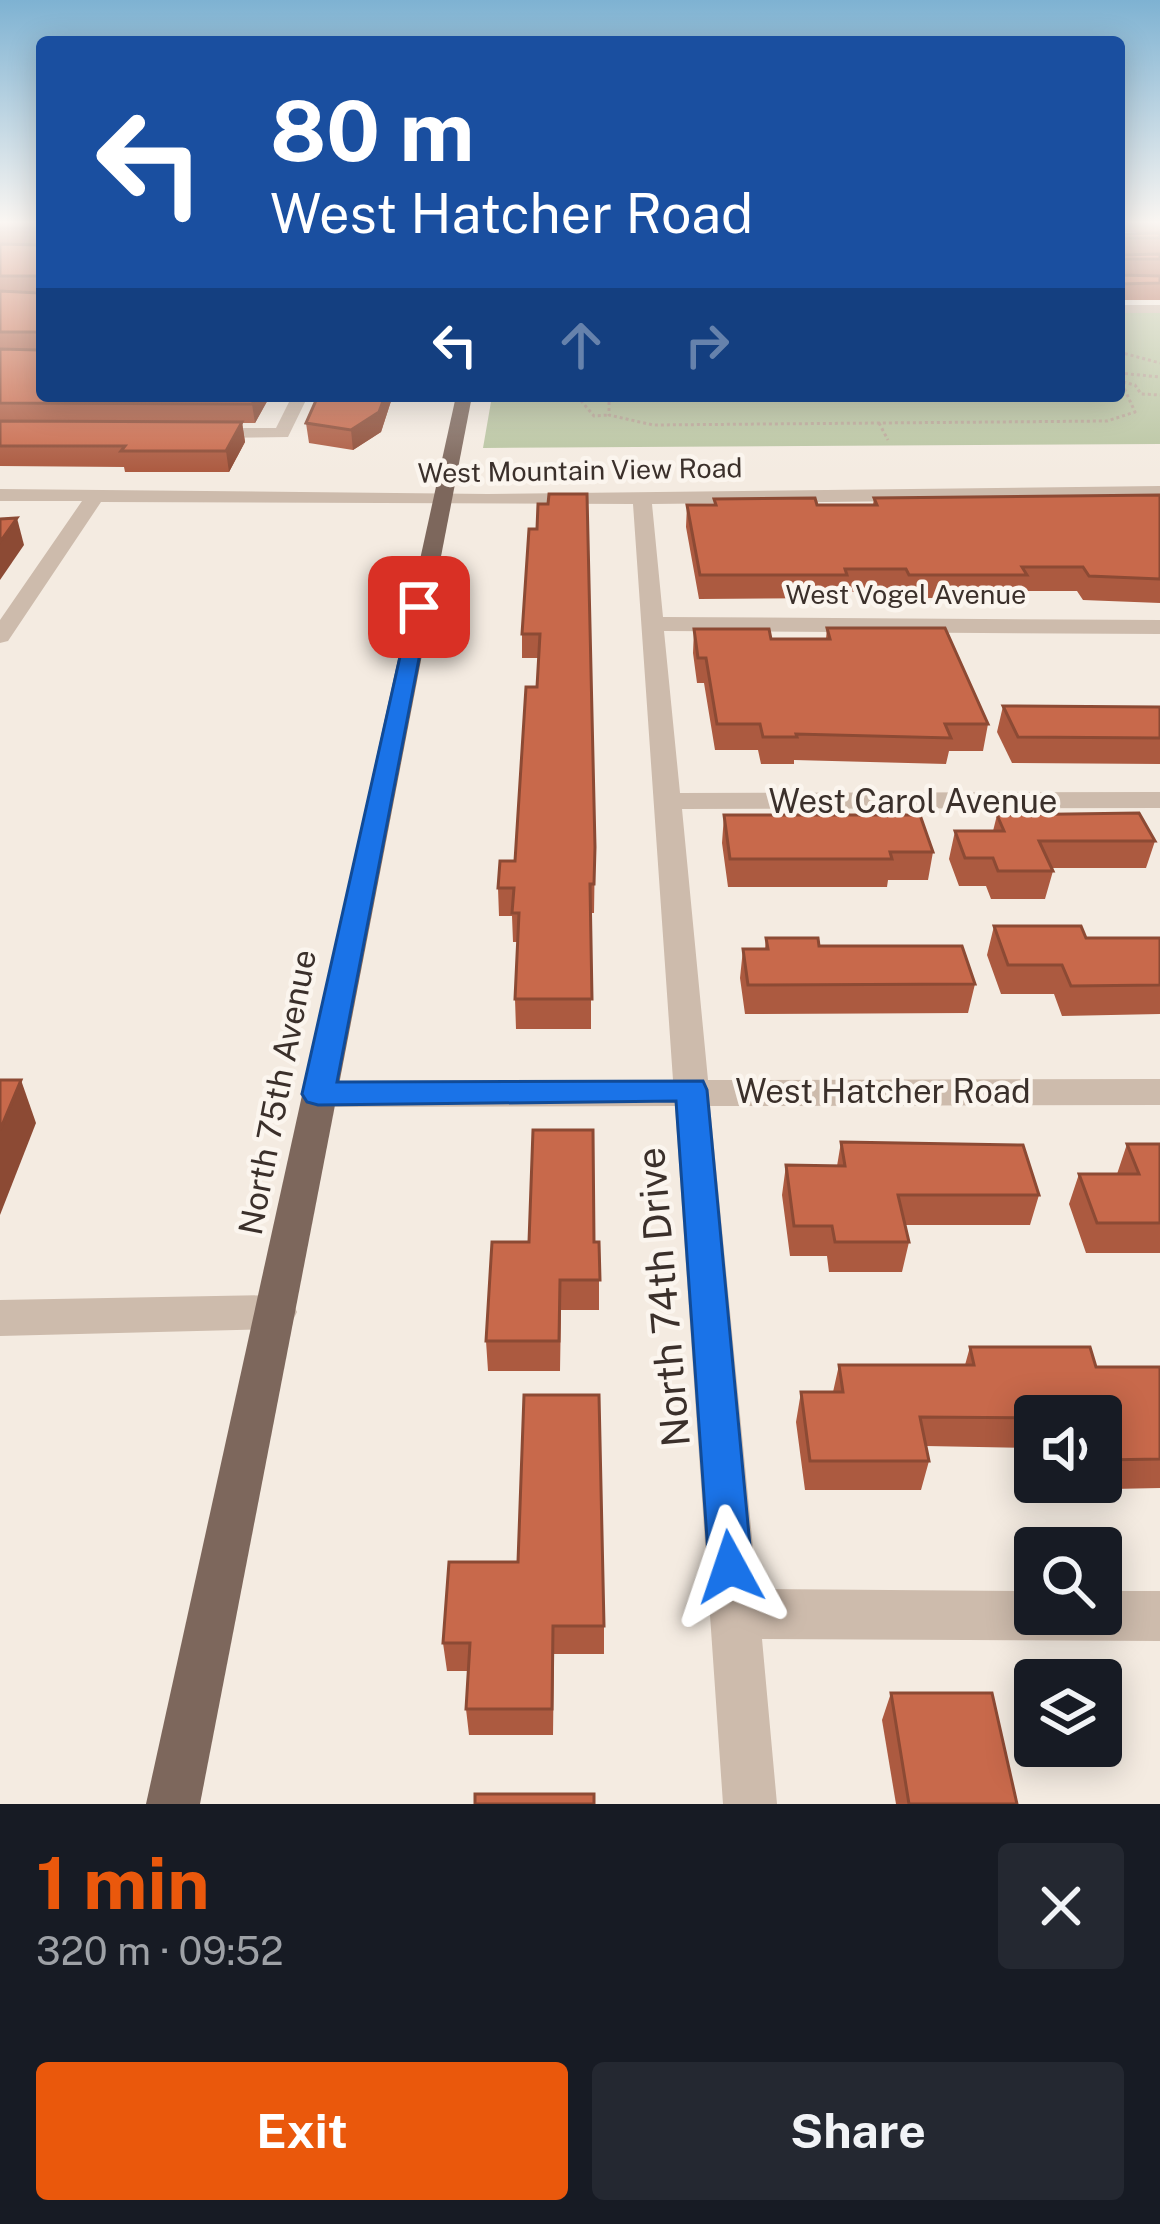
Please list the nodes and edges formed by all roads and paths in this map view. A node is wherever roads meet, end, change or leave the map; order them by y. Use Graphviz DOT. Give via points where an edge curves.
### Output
graph roads {
  1 [pos="1125,309"];
  2 [pos="1160,309"];
  3 [pos="1125,353"];
  4 [pos="1160,362"];
  5 [pos="1160,377"];
  6 [pos="1125,378"];
  7 [pos="1125,380"];
  8 [pos="1125,389"];
  9 [pos="1160,398"];
  10 [pos="296,402"];
  11 [pos="463,402"];
  12 [pos="583,402"];
  13 [pos="609,402"];
  14 [pos="609,416"];
  15 [pos="879,423"];
  16 [pos="188,433"];
  17 [pos="888,440"];
  18 [pos="1160,492"];
  19 [pos="0,495"];
  20 [pos="96,495"];
  21 [pos="642,496"];
  22 [pos="441,500"];
  23 [pos="652,624"];
  24 [pos="1160,627"];
  25 [pos="0,636"];
  26 [pos="1160,800"];
  27 [pos="667,801"];
  28 [pos="691,1090"];
  29 [pos="1160,1092"];
  30 [pos="318,1094"];
  31 [pos="277,1312"];
  32 [pos="0,1318"];
  33 [pos="734,1614"];
  34 [pos="1160,1616"];
  35 [pos="173,1804"];
  36 [pos="750,1804"];
  1 -- 2 [label="street"];
  3 -- 4 [label="path"];
  5 -- 6 [label="path"];
  7 -- 9 [label="path"];
  8 -- 15 [label="path" via="1135,412 1121,419"];
  10 -- 16 [label="street" via="282,433"];
  11 -- 22 [label="main road, North 75th Avenue"];
  12 -- 14 [label="path" via="594,416"];
  13 -- 14 [label="path"];
  14 -- 15 [label="path" via="652,424"];
  15 -- 17 [label="path"];
  18 -- 21 [label="street, West Mountain View Road"];
  19 -- 20 [label="street, West Mountain View Road"];
  20 -- 22 [label="street, West Mountain View Road"];
  20 -- 25 [label="street"];
  21 -- 22 [label="street, West Mountain View Road"];
  21 -- 23 [label="street, North 74th Drive"];
  22 -- 30 [label="main road, North 75th Avenue"];
  23 -- 24 [label="street, West Vogel Avenue"];
  23 -- 27 [label="street, North 74th Drive"];
  26 -- 27 [label="street, West Carol Avenue"];
  27 -- 28 [label="street, North 74th Drive"];
  28 -- 29 [label="street, West Hatcher Road"];
  28 -- 30 [label="street, West Hatcher Road"];
  28 -- 33 [label="street, North 74th Drive"];
  30 -- 31 [label="main road, North 75th Avenue"];
  31 -- 32 [label="street"];
  31 -- 35 [label="main road, North 75th Avenue"];
  33 -- 34 [label="street"];
  33 -- 36 [label="street, North 74th Drive"];
}
